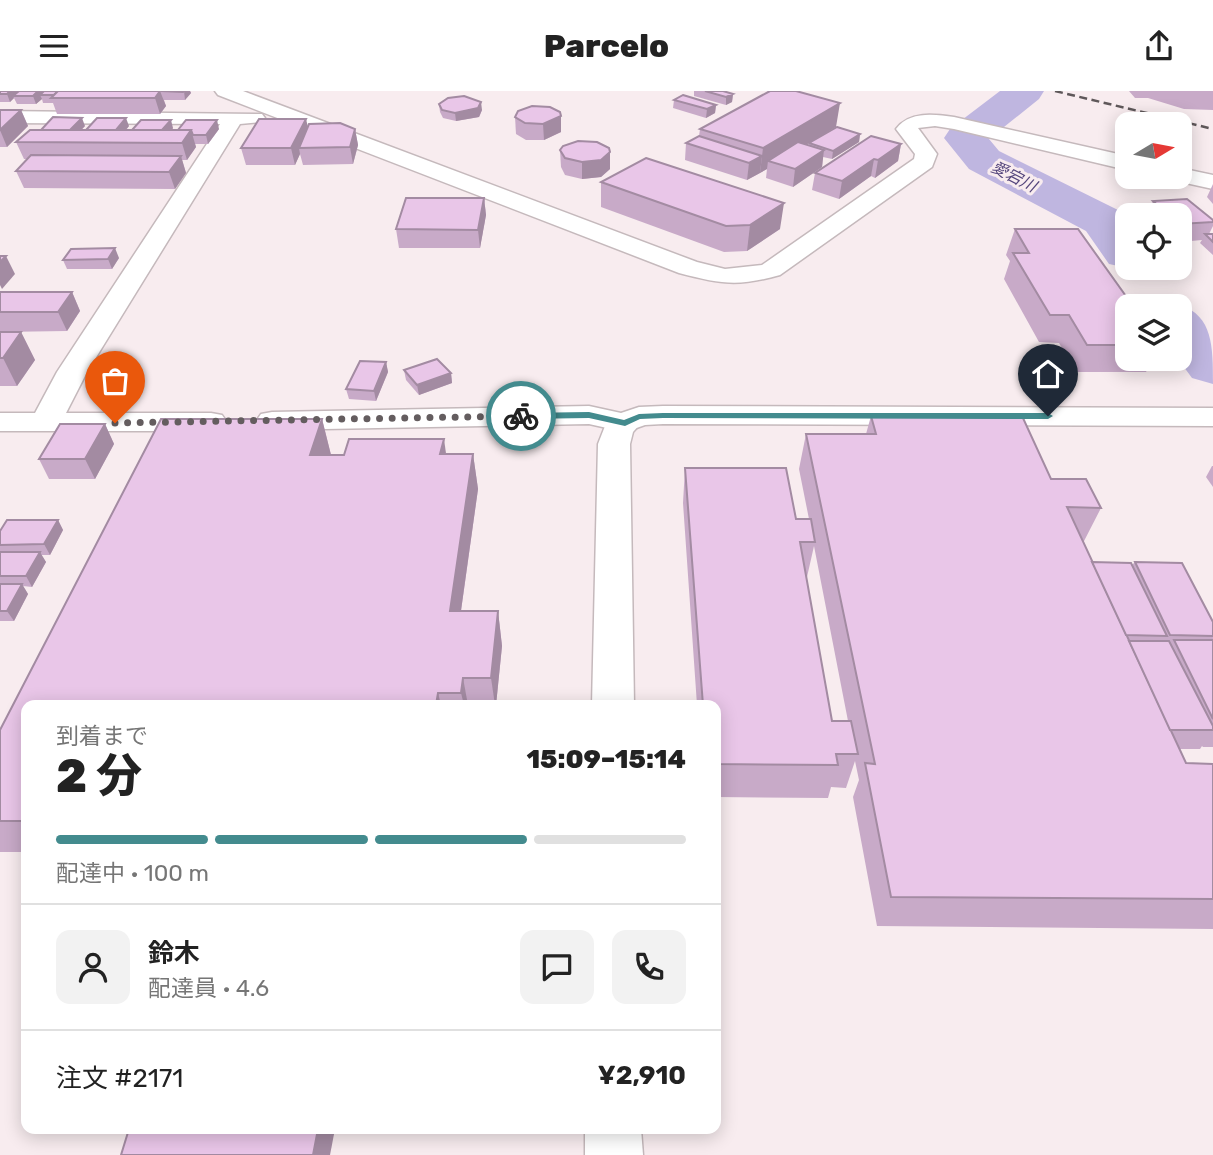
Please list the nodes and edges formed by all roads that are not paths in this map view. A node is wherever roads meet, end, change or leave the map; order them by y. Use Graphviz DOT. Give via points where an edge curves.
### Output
graph roads {
  1 [pos="225,91"];
  2 [pos="281,112"];
  3 [pos="0,117"];
  4 [pos="234,118"];
  5 [pos="1115,160"];
  6 [pos="1192,178"];
  7 [pos="1213,182"];
  8 [pos="1213,417"];
  9 [pos="0,422"];
  10 [pos="45,422"];
  11 [pos="625,423"];
  12 [pos="613,700"];
  13 [pos="613,1134"];
  14 [pos="614,1155"];
  1 -- 2 [label="street"];
  2 -- 4 [label="street"];
  2 -- 5 [label="street" via="688,268 725,277 771,270 924,162 926,154 906,129 912,123 954,123"];
  3 -- 4 [label="street"];
  4 -- 10 [label="street"];
  6 -- 7 [label="street"];
  8 -- 11 [label="street" via="663,415 639,416"];
  9 -- 10 [label="street"];
  10 -- 11 [label="street" via="589,415"];
  11 -- 12 [label="street" via="618,428 614,444"];
  13 -- 14 [label="street"];
}
